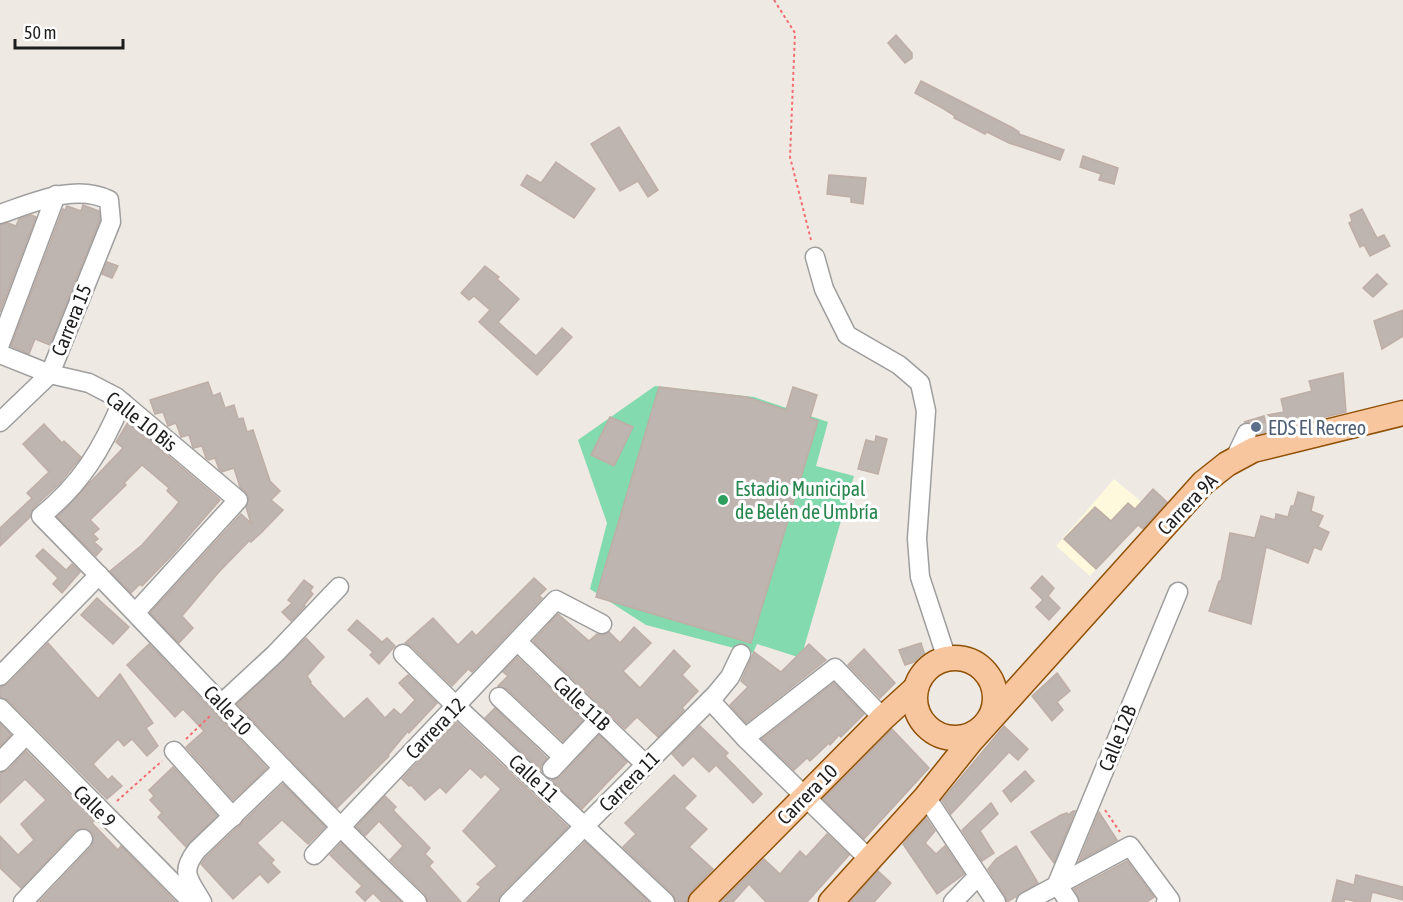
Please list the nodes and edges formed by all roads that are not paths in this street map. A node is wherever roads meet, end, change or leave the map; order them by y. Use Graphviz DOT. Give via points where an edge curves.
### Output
graph roads {
  1 [pos="56,195"];
  2 [pos="0,214"];
  3 [pos="815,257"];
  4 [pos="0,344"];
  5 [pos="0,354"];
  6 [pos="50,374"];
  7 [pos="123,402"];
  8 [pos="1403,413"];
  9 [pos="0,422"];
  10 [pos="1246,433"];
  11 [pos="1234,460"];
  12 [pos="99,575"];
  13 [pos="339,587"];
  14 [pos="1178,592"];
  15 [pos="136,612"];
  16 [pos="602,624"];
  17 [pos="518,642"];
  18 [pos="403,654"];
  19 [pos="741,654"];
  20 [pos="947,659"];
  21 [pos="0,676"];
  22 [pos="1024,681"];
  23 [pos="992,682"];
  24 [pos="916,688"];
  25 [pos="499,698"];
  26 [pos="710,700"];
  27 [pos="222,703"];
  28 [pos="456,706"];
  29 [pos="0,708"];
  30 [pos="883,718"];
  31 [pos="599,719"];
  32 [pos="983,727"];
  33 [pos="26,735"];
  34 [pos="745,738"];
  35 [pos="174,751"];
  36 [pos="0,762"];
  37 [pos="645,764"];
  38 [pos="283,768"];
  39 [pos="805,797"];
  40 [pos="926,797"];
  41 [pos="233,817"];
  42 [pos="584,825"];
  43 [pos="340,828"];
  44 [pos="83,839"];
  45 [pos="314,855"];
  46 [pos="870,860"];
  47 [pos="978,876"];
  48 [pos="1057,884"];
  49 [pos="1168,901"];
  50 [pos="23,902"];
  51 [pos="192,902"];
  52 [pos="202,902"];
  53 [pos="417,902"];
  54 [pos="509,902"];
  55 [pos="665,902"];
  56 [pos="701,902"];
  57 [pos="831,902"];
  58 [pos="953,902"];
  59 [pos="996,902"];
  60 [pos="1026,902"];
  61 [pos="1069,902"];
  1 -- 2 [label="street"];
  1 -- 4 [label="street"];
  1 -- 6 [label="street, Carrera 15" via="98,195 109,200 111,222"];
  3 -- 20 [label="street" via="824,289 847,335 899,365 920,383 926,411 917,539 920,578"];
  5 -- 6 [label="street, Calle 10 Bis"];
  6 -- 7 [label="street, Calle 10 Bis" via="89,382"];
  6 -- 9 [label="street, Carrera 15"];
  7 -- 12 [label="street, Calle 10" via="95,455 64,497 41,516"];
  7 -- 15 [label="street, Calle 10 Bis" via="238,500"];
  8 -- 11 [label="main road, Carrera 9A" via="1275,438"];
  10 -- 11 [label="street"];
  11 -- 22 [label="main road, Carrera 9A" via="1203,483"];
  12 -- 15 [label="street, Calle 10"];
  12 -- 21 [label="street"];
  13 -- 27 [label="street"];
  14 -- 48 [label="street, Calle 12B"];
  15 -- 27 [label="street, Calle 10"];
  16 -- 17 [label="street, Carrera 12" via="556,600"];
  17 -- 28 [label="street, Carrera 12"];
  17 -- 31 [label="street, Calle 11B"];
  18 -- 28 [label="street, Calle 11"];
  19 -- 26 [label="street, Carrera 11" via="730,676"];
  20 -- 23 [label="main road" via="961,658 974,663"];
  20 -- 24 [label="main road" via="927,669"];
  22 -- 23 [label="main road"];
  22 -- 32 [label="main road, Carrera 9A"];
  23 -- 32 [label="main road" via="994,706"];
  24 -- 30 [label="main road, Carrera 10"];
  24 -- 32 [label="main road" via="917,714 934,733 960,738"];
  25 -- 31 [label="street" via="558,763"];
  26 -- 34 [label="street"];
  26 -- 37 [label="street, Carrera 11"];
  27 -- 38 [label="street, Calle 10"];
  28 -- 42 [label="street, Calle 11"];
  28 -- 43 [label="street, Carrera 12"];
  29 -- 33 [label="street, Calle 9"];
  30 -- 34 [label="street" via="836,668"];
  30 -- 39 [label="main road, Carrera 10"];
  31 -- 37 [label="street, Calle 11B"];
  32 -- 40 [label="main road, Carrera 9A"];
  33 -- 36 [label="street"];
  33 -- 51 [label="street, Calle 9"];
  34 -- 39 [label="street"];
  35 -- 41 [label="street"];
  37 -- 42 [label="street, Carrera 11"];
  38 -- 41 [label="street"];
  38 -- 43 [label="street, Calle 10"];
  39 -- 46 [label="street"];
  39 -- 56 [label="main road, Carrera 10"];
  40 -- 46 [label="main road, Carrera 9A"];
  40 -- 47 [label="street"];
  41 -- 52 [label="street" via="187,862 186,870"];
  42 -- 54 [label="street, Carrera 11"];
  42 -- 55 [label="street, Calle 11"];
  43 -- 45 [label="street, Carrera 12"];
  43 -- 53 [label="street, Calle 10"];
  44 -- 50 [label="street"];
  46 -- 57 [label="main road, Carrera 9A"];
  47 -- 58 [label="street"];
  47 -- 59 [label="street"];
  48 -- 49 [label="street" via="1130,846"];
  48 -- 60 [label="street"];
  48 -- 61 [label="street"];
}
